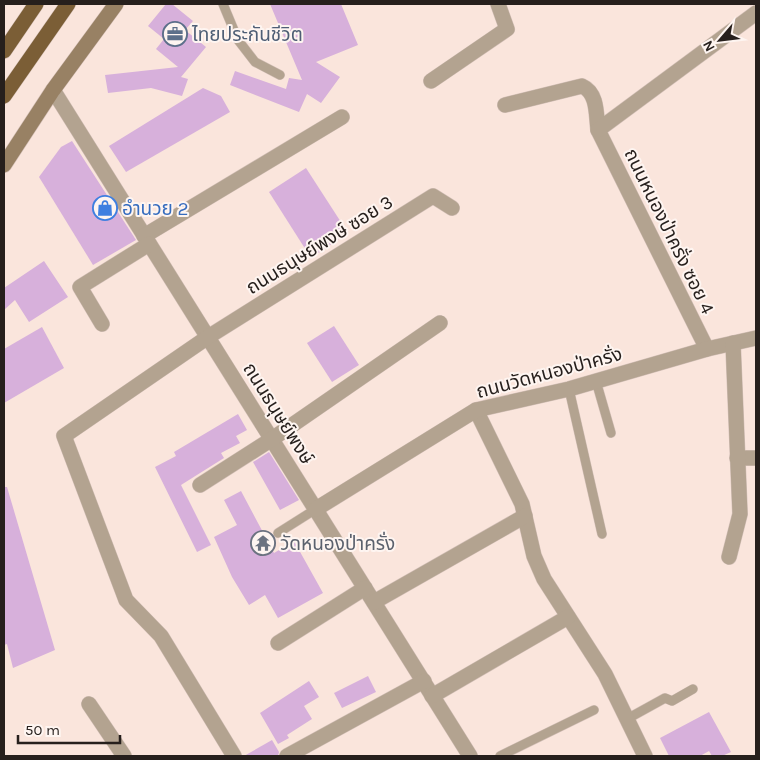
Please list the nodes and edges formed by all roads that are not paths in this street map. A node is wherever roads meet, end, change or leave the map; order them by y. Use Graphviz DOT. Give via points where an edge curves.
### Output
graph roads {
  1 [pos="36,4"];
  2 [pos="68,4"];
  3 [pos="116,4"];
  4 [pos="224,4"];
  5 [pos="498,4"];
  6 [pos="752,4"];
  7 [pos="756,13"];
  8 [pos="4,51"];
  9 [pos="280,75"];
  10 [pos="431,81"];
  11 [pos="53,90"];
  12 [pos="4,96"];
  13 [pos="505,105"];
  14 [pos="342,116"];
  15 [pos="598,130"];
  16 [pos="4,165"];
  17 [pos="452,208"];
  18 [pos="147,240"];
  19 [pos="440,323"];
  20 [pos="102,324"];
  21 [pos="208,337"];
  22 [pos="756,338"];
  23 [pos="733,343"];
  24 [pos="706,349"];
  25 [pos="596,381"];
  26 [pos="569,389"];
  27 [pos="483,409"];
  28 [pos="610,433"];
  29 [pos="272,439"];
  30 [pos="737,458"];
  31 [pos="756,458"];
  32 [pos="200,485"];
  33 [pos="316,509"];
  34 [pos="525,516"];
  35 [pos="278,533"];
  36 [pos="602,534"];
  37 [pos="729,557"];
  38 [pos="365,588"];
  39 [pos="374,602"];
  40 [pos="568,617"];
  41 [pos="278,643"];
  42 [pos="424,681"];
  43 [pos="693,689"];
  44 [pos="432,696"];
  45 [pos="90,704"];
  46 [pos="594,710"];
  47 [pos="627,719"];
  48 [pos="124,756"];
  49 [pos="234,756"];
  50 [pos="288,756"];
  51 [pos="470,756"];
  52 [pos="500,756"];
  53 [pos="645,756"];
  1 -- 8 [label="highway"];
  2 -- 12 [label="highway"];
  3 -- 11 [label="main road"];
  4 -- 9 [label="lane" via="238,40 255,62"];
  5 -- 10 [label="street" via="507,29"];
  6 -- 7 [label="street"];
  7 -- 15 [label="street"];
  11 -- 16 [label="main road"];
  11 -- 18 [label="street, ถนนธนุษย์พงษ์"];
  13 -- 15 [label="street, ถนนหนองป่าครั่ง ซอย 4" via="582,86 588,88 595,101"];
  14 -- 18 [label="street"];
  15 -- 24 [label="street, ถนนหนองป่าครั่ง ซอย 4"];
  17 -- 21 [label="street, ถนนธนุษย์พงษ์ ซอย 3" via="433,196"];
  18 -- 20 [label="street" via="80,287"];
  18 -- 21 [label="street, ถนนธนุษย์พงษ์"];
  19 -- 29 [label="street"];
  21 -- 29 [label="street, ถนนธนุษย์พงษ์"];
  21 -- 49 [label="street" via="64,436 126,600 161,636"];
  22 -- 23 [label="street, ถนนวัดหนองป่าครั่ง"];
  23 -- 24 [label="street, ถนนวัดหนองป่าครั่ง"];
  23 -- 30 [label="street"];
  24 -- 25 [label="street, ถนนวัดหนองป่าครั่ง"];
  25 -- 26 [label="street, ถนนวัดหนองป่าครั่ง"];
  25 -- 28 [label="lane"];
  26 -- 27 [label="street, ถนนวัดหนองป่าครั่ง"];
  26 -- 36 [label="lane"];
  27 -- 33 [label="street, ถนนวัดหนองป่าครั่ง"];
  27 -- 34 [label="street"];
  29 -- 32 [label="street"];
  29 -- 33 [label="street, ถนนธนุษย์พงษ์"];
  30 -- 31 [label="street"];
  30 -- 37 [label="street" via="740,514"];
  33 -- 35 [label="lane"];
  33 -- 38 [label="street, ถนนธนุษย์พงษ์"];
  34 -- 39 [label="street"];
  34 -- 40 [label="street" via="534,556"];
  38 -- 39 [label="street, ถนนธนุษย์พงษ์"];
  38 -- 41 [label="street"];
  39 -- 42 [label="street, ถนนธนุษย์พงษ์"];
  40 -- 44 [label="street"];
  40 -- 47 [label="street" via="605,674"];
  42 -- 44 [label="street, ถนนธนุษย์พงษ์"];
  42 -- 50 [label="street"];
  43 -- 47 [label="lane" via="672,701 665,698"];
  44 -- 51 [label="street, ถนนธนุษย์พงษ์"];
  45 -- 48 [label="street"];
  46 -- 52 [label="lane"];
  47 -- 53 [label="street"];
}
